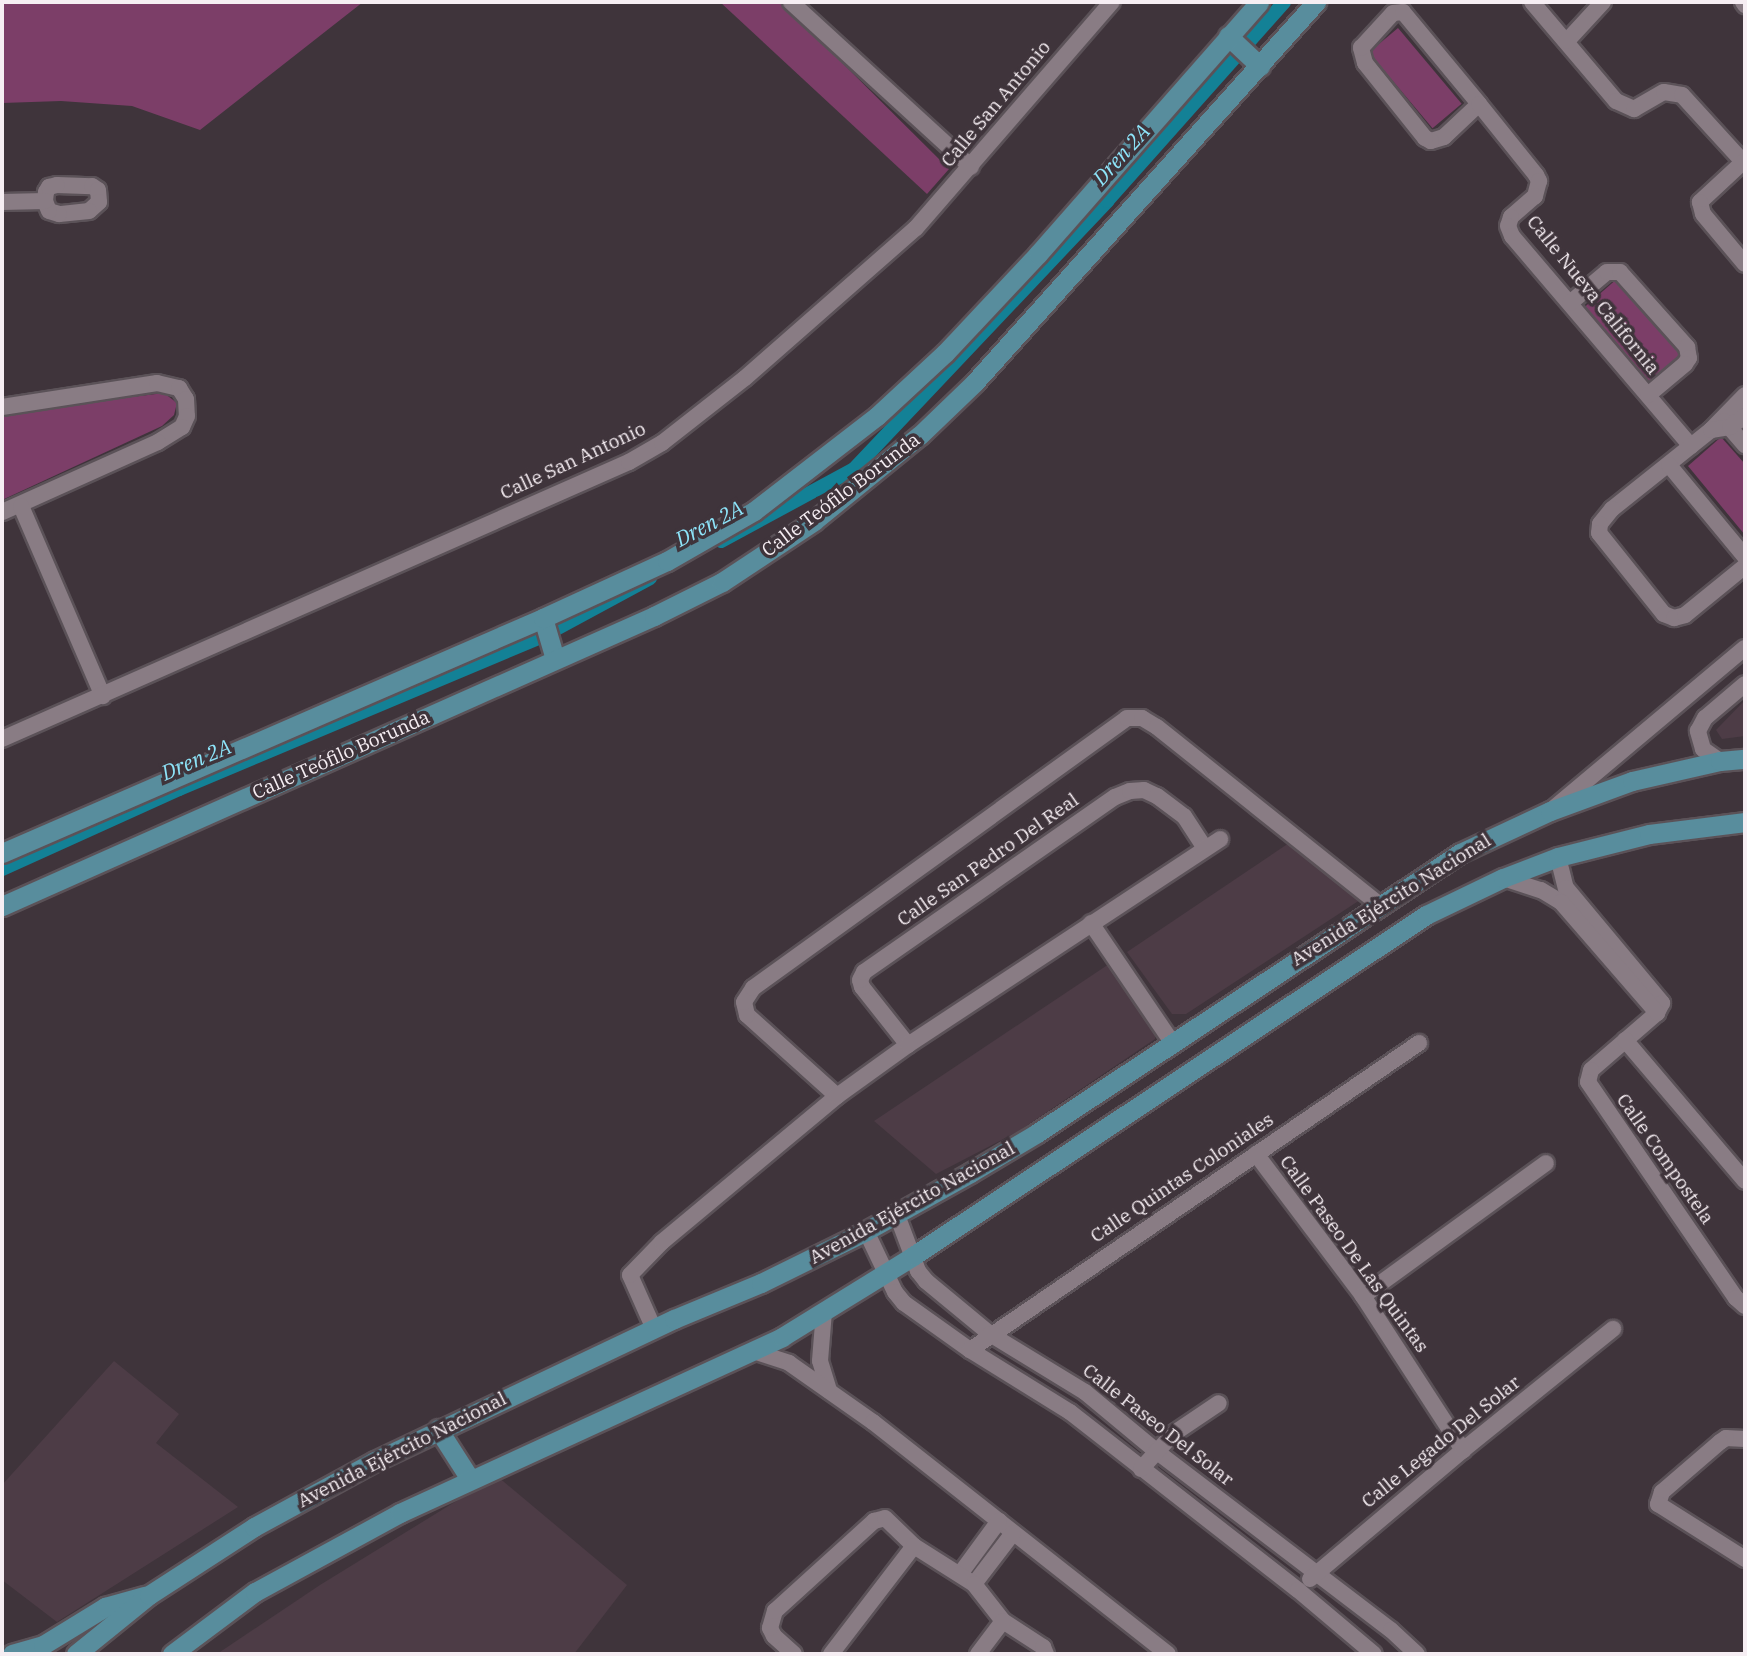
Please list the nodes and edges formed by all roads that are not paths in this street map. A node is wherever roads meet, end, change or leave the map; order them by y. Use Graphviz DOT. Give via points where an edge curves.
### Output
graph roads {
  1 [pos="791,2"];
  2 [pos="1259,2"];
  3 [pos="1316,2"];
  4 [pos="1532,2"];
  5 [pos="1603,2"];
  6 [pos="1103,5"];
  7 [pos="1567,41"];
  8 [pos="1242,49"];
  9 [pos="1479,104"];
  10 [pos="1744,163"];
  11 [pos="971,167"];
  12 [pos="45,201"];
  13 [pos="2,202"];
  14 [pos="1745,264"];
  15 [pos="1570,303"];
  16 [pos="1648,395"];
  17 [pos="1745,395"];
  18 [pos="2,407"];
  19 [pos="1745,416"];
  20 [pos="1720,425"];
  21 [pos="1745,445"];
  22 [pos="1691,446"];
  23 [pos="1669,465"];
  24 [pos="21,506"];
  25 [pos="2,513"];
  26 [pos="1745,557"];
  27 [pos="1745,566"];
  28 [pos="544,622"];
  29 [pos="1745,648"];
  30 [pos="553,654"];
  31 [pos="1745,684"];
  32 [pos="103,696"];
  33 [pos="2,739"];
  34 [pos="1745,758"];
  35 [pos="1720,761"];
  36 [pos="1550,811"];
  37 [pos="1745,822"];
  38 [pos="2,853"];
  39 [pos="1558,858"];
  40 [pos="1503,878"];
  41 [pos="1379,904"];
  42 [pos="2,906"];
  43 [pos="1091,923"];
  44 [pos="1606,944"];
  45 [pos="1625,1040"];
  46 [pos="1172,1042"];
  47 [pos="1419,1043"];
  48 [pos="908,1045"];
  49 [pos="837,1096"];
  50 [pos="1256,1153"];
  51 [pos="1546,1163"];
  52 [pos="1745,1181"];
  53 [pos="897,1214"];
  54 [pos="866,1231"];
  55 [pos="912,1256"];
  56 [pos="885,1273"];
  57 [pos="1363,1296"];
  58 [pos="1745,1306"];
  59 [pos="824,1311"];
  60 [pos="654,1329"];
  61 [pos="1613,1329"];
  62 [pos="990,1334"];
  63 [pos="970,1350"];
  64 [pos="753,1351"];
  65 [pos="829,1391"];
  66 [pos="1219,1403"];
  67 [pos="438,1429"];
  68 [pos="1745,1439"];
  69 [pos="1463,1450"];
  70 [pos="1156,1451"];
  71 [pos="1141,1469"];
  72 [pos="470,1479"];
  73 [pos="999,1521"];
  74 [pos="1013,1533"];
  75 [pos="914,1546"];
  76 [pos="1745,1559"];
  77 [pos="1316,1573"];
  78 [pos="960,1574"];
  79 [pos="974,1584"];
  80 [pos="1298,1590"];
  81 [pos="149,1595"];
  82 [pos="1003,1621"];
  83 [pos="12,1654"];
  84 [pos="76,1654"];
  85 [pos="172,1654"];
  86 [pos="794,1654"];
  87 [pos="831,1654"];
  88 [pos="978,1654"];
  89 [pos="1046,1654"];
  90 [pos="1168,1654"];
  91 [pos="1374,1654"];
  92 [pos="1418,1654"];
  1 -- 11 [label="street"];
  2 -- 8 [label="main road, Calle Teófilo Borunda"];
  3 -- 8 [label="main road, Calle Teófilo Borunda"];
  4 -- 7 [label="street"];
  5 -- 7 [label="street"];
  6 -- 11 [label="street, Calle San Antonio"];
  7 -- 10 [label="street" via="1616,101 1634,109 1664,92 1678,93"];
  8 -- 28 [label="main road, Calle Teófilo Borunda" via="945,353 877,416 724,529"];
  8 -- 30 [label="main road, Calle Teófilo Borunda" via="975,382 874,474 814,521 722,582 654,616"];
  9 -- 9 [label="street" via="1403,12 1393,13 1361,48 1365,63 1431,141 1444,137"];
  9 -- 15 [label="street, Calle Nueva California" via="1539,181 1535,197 1511,217 1509,231"];
  10 -- 14 [label="street" via="1700,202 1703,214"];
  11 -- 32 [label="street, Calle San Antonio" via="916,228 756,369 662,443 629,462"];
  12 -- 13 [label="street"];
  15 -- 16 [label="street, Calle Nueva California"];
  15 -- 16 [label="street" via="1607,272 1620,272 1687,347 1685,364"];
  16 -- 22 [label="street, Calle Nueva California"];
  17 -- 20 [label="street"];
  18 -- 24 [label="street" via="157,383 179,388 186,399 187,416 173,434"];
  19 -- 20 [label="street"];
  20 -- 21 [label="street"];
  20 -- 22 [label="street"];
  22 -- 23 [label="street"];
  23 -- 26 [label="street"];
  23 -- 27 [label="street" via="1605,516 1599,533 1608,547 1664,614 1674,618 1685,615"];
  24 -- 25 [label="street"];
  24 -- 32 [label="street"];
  28 -- 30 [label="main road"];
  28 -- 38 [label="main road, Calle Teófilo Borunda"];
  29 -- 36 [label="street"];
  30 -- 42 [label="main road, Calle Teófilo Borunda"];
  31 -- 35 [label="street" via="1706,718 1698,731 1703,749"];
  32 -- 33 [label="street, Calle San Antonio"];
  34 -- 35 [label="main road, Avenida Ejército Nacional"];
  35 -- 36 [label="main road, Avenida Ejército Nacional" via="1632,781"];
  36 -- 41 [label="main road, Avenida Ejército Nacional" via="1460,853"];
  37 -- 39 [label="main road, Avenida Ejército Nacional" via="1649,834"];
  39 -- 40 [label="main road, Avenida Ejército Nacional"];
  39 -- 44 [label="street" via="1566,888"];
  40 -- 44 [label="street" via="1554,897"];
  40 -- 55 [label="main road, Avenida Ejército Nacional" via="1403,930"];
  41 -- 46 [label="main road, Avenida Ejército Nacional"];
  41 -- 49 [label="street" via="1157,727 1142,718 1127,718 753,988 744,1002 747,1015"];
  43 -- 46 [label="street"];
  43 -- 48 [label="street, Calle San Pedro Del Real"];
  43 -- 48 [label="street, Calle San Pedro Del Real" via="1213,844 1157,796 1144,790 1115,797 864,972 862,987"];
  44 -- 45 [label="street, Calle Compostela" via="1632,975 1662,1000 1657,1013"];
  45 -- 52 [label="street, Calle Compostela"];
  45 -- 58 [label="street, Calle Compostela" via="1589,1073 1590,1086 1735,1298"];
  46 -- 53 [label="main road, Avenida Ejército Nacional" via="1037,1133"];
  47 -- 50 [label="street, Calle Quintas Coloniales"];
  48 -- 49 [label="street, Calle San Pedro Del Real"];
  49 -- 60 [label="street, Calle San Pedro Del Real" via="662,1242 630,1275"];
  50 -- 57 [label="street, Calle Paseo De Las Quintas"];
  50 -- 62 [label="street, Calle Quintas Coloniales"];
  51 -- 57 [label="street"];
  53 -- 54 [label="main road, Avenida Ejército Nacional"];
  53 -- 55 [label="street, Calle Paseo Del Solar"];
  54 -- 56 [label="street"];
  54 -- 60 [label="main road, Avenida Ejército Nacional"];
  55 -- 56 [label="main road, Avenida Ejército Nacional"];
  55 -- 62 [label="street, Calle Paseo Del Solar" via="926,1282"];
  56 -- 59 [label="main road, Avenida Ejército Nacional"];
  56 -- 63 [label="street" via="904,1303"];
  57 -- 69 [label="street, Calle Paseo De Las Quintas"];
  59 -- 64 [label="main road, Avenida Ejército Nacional"];
  59 -- 65 [label="street" via="820,1361"];
  60 -- 67 [label="main road, Avenida Ejército Nacional"];
  61 -- 69 [label="street, Calle Legado Del Solar"];
  62 -- 63 [label="street, Calle Quintas Coloniales"];
  62 -- 70 [label="street, Calle Paseo Del Solar" via="1085,1392"];
  63 -- 71 [label="street" via="1070,1412"];
  64 -- 65 [label="street" via="789,1363"];
  64 -- 72 [label="main road, Avenida Ejército Nacional"];
  65 -- 73 [label="street"];
  66 -- 70 [label="street"];
  67 -- 72 [label="main road"];
  67 -- 81 [label="main road, Avenida Ejército Nacional" via="254,1527"];
  68 -- 76 [label="street" via="1720,1442 1662,1492 1658,1504"];
  69 -- 77 [label="street, Calle Legado Del Solar"];
  70 -- 71 [label="street"];
  70 -- 77 [label="street, Calle Paseo Del Solar"];
  71 -- 80 [label="street"];
  72 -- 85 [label="main road, Avenida Ejército Nacional" via="296,1567"];
  73 -- 74 [label="street"];
  73 -- 78 [label="street"];
  74 -- 79 [label="street"];
  74 -- 90 [label="street"];
  75 -- 78 [label="street"];
  75 -- 86 [label="street" via="889,1519 881,1518 781,1604 770,1628"];
  75 -- 87 [label="street"];
  77 -- 80 [label="street, Calle Legado Del Solar"];
  77 -- 92 [label="street, Calle Paseo Del Solar"];
  78 -- 79 [label="street"];
  79 -- 82 [label="street"];
  80 -- 91 [label="street"];
  81 -- 83 [label="main road" via="105,1607 43,1645"];
  81 -- 84 [label="main road, Avenida Ejército Nacional"];
  82 -- 88 [label="street"];
  82 -- 89 [label="street" via="1043,1647"];
}
